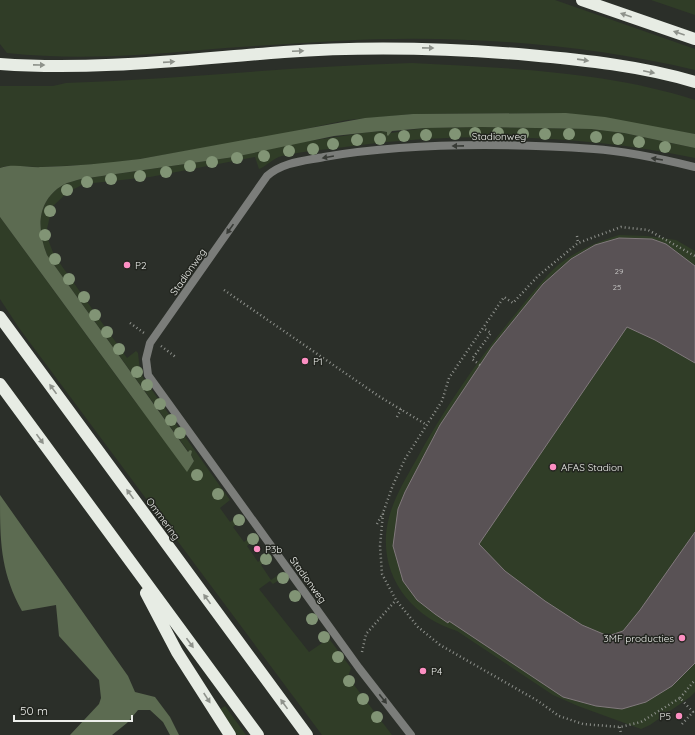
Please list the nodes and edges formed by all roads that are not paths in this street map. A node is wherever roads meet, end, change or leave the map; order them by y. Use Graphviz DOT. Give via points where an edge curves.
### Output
graph roads {
  1 [pos="582,0"];
  2 [pos="695,39"];
  3 [pos="0,64"];
  4 [pos="695,82"];
  5 [pos="695,167"];
  6 [pos="0,317"];
  7 [pos="0,384"];
  8 [pos="125,555"];
  9 [pos="230,735"];
  10 [pos="258,735"];
  11 [pos="307,735"];
  12 [pos="410,735"];
  2 -- 1 [label="highway, one-way"];
  3 -- 4 [label="highway, one-way" via="147,63 284,52 444,48 612,64"];
  5 -- 12 [label="lane, Stadionweg, one-way" via="595,149 518,145 434,147 351,153 294,162 277,168 268,176 150,344 146,359 148,375"];
  11 -- 6 [label="highway, Ommering, one-way"];
  7 -- 8 [label="highway, one-way"];
  8 -- 9 [label="highway, one-way" via="177,652"];
  8 -- 10 [label="highway, one-way"];
}
